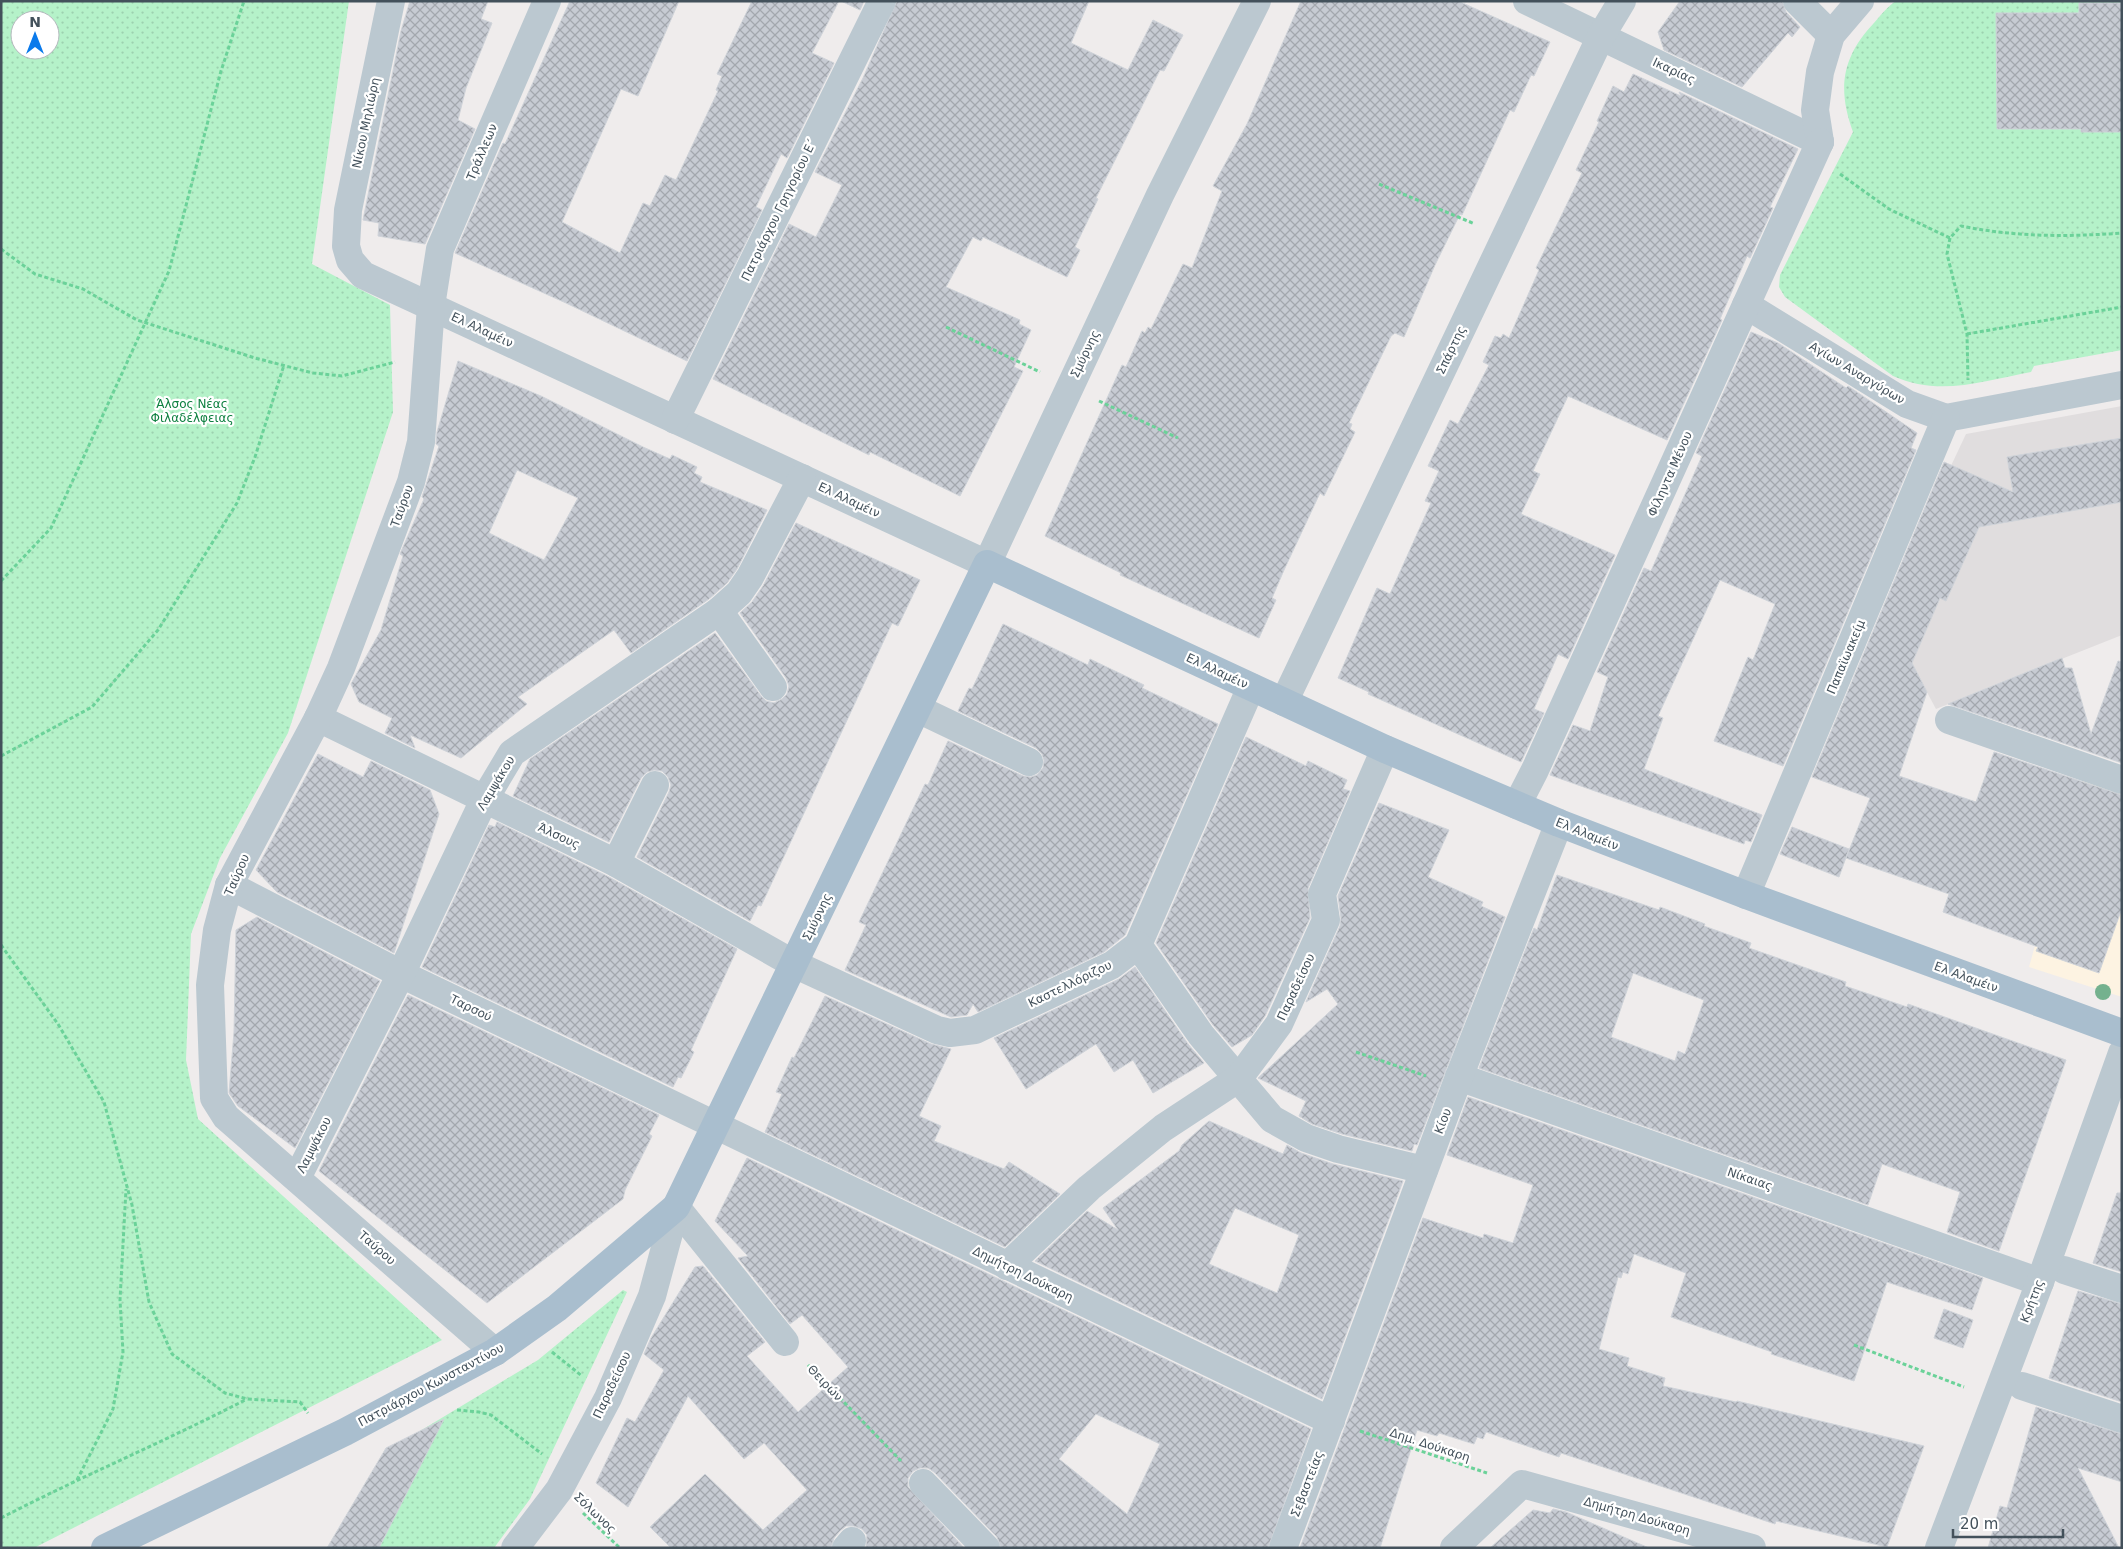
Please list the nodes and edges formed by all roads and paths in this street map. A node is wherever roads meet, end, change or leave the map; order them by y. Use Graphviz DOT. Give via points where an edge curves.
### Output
graph roads {
  1 [pos="244,1"];
  2 [pos="391,1"];
  3 [pos="547,1"];
  4 [pos="882,1"];
  5 [pos="1257,1"];
  6 [pos="1526,1"];
  7 [pos="1622,1"];
  8 [pos="1797,1"];
  9 [pos="1860,1"];
  10 [pos="1831,35"];
  11 [pos="1601,36"];
  12 [pos="1820,142"];
  13 [pos="1379,184"];
  14 [pos="2122,233"];
  15 [pos="1505,237"];
  16 [pos="1950,238"];
  17 [pos="346,246"];
  18 [pos="1,249"];
  19 [pos="1746,305"];
  20 [pos="431,306"];
  21 [pos="2122,307"];
  22 [pos="145,322"];
  23 [pos="1967,334"];
  24 [pos="429,353"];
  25 [pos="284,365"];
  26 [pos="2122,384"];
  27 [pos="1958,416"];
  28 [pos="675,420"];
  29 [pos="802,478"];
  30 [pos="987,564"];
  31 [pos="1,581"];
  32 [pos="719,611"];
  33 [pos="773,687"];
  34 [pos="1251,687"];
  35 [pos="1284,702"];
  36 [pos="918,709"];
  37 [pos="318,718"];
  38 [pos="1949,720"];
  39 [pos="1386,749"];
  40 [pos="1,756"];
  41 [pos="1029,762"];
  42 [pos="2122,780"];
  43 [pos="655,785"];
  44 [pos="484,800"];
  45 [pos="1517,805"];
  46 [pos="1559,823"];
  47 [pos="616,863"];
  48 [pos="229,885"];
  49 [pos="1746,896"];
  50 [pos="1,945"];
  51 [pos="1138,945"];
  52 [pos="794,964"];
  53 [pos="401,974"];
  54 [pos="2122,1033"];
  55 [pos="1356,1052"];
  56 [pos="2122,1053"];
  57 [pos="1239,1078"];
  58 [pos="1458,1081"];
  59 [pos="716,1125"];
  60 [pos="1424,1170"];
  61 [pos="297,1178"];
  62 [pos="126,1185"];
  63 [pos="676,1207"];
  64 [pos="1007,1266"];
  65 [pos="2064,1270"];
  66 [pos="2040,1282"];
  67 [pos="2122,1289"];
  68 [pos="526,1331"];
  69 [pos="784,1342"];
  70 [pos="1854,1345"];
  71 [pos="495,1352"];
  72 [pos="2022,1386"];
  73 [pos="608,1398"];
  74 [pos="1996,1398"];
  75 [pos="247,1399"];
  76 [pos="451,1409"];
  77 [pos="2122,1419"];
  78 [pos="1331,1421"];
  79 [pos="327,1440"];
  80 [pos="77,1480"];
  81 [pos="563,1482"];
  82 [pos="922,1483"];
  83 [pos="1522,1484"];
  84 [pos="1,1518"];
  85 [pos="1744,1547"];
  86 [pos="105,1548"];
  87 [pos="515,1548"];
  88 [pos="620,1548"];
  89 [pos="986,1548"];
  90 [pos="1283,1548"];
  91 [pos="1454,1548"];
  92 [pos="1939,1548"];
  1 -- 22 [label="path" via="221,71 169,271"];
  2 -- 17 [label="street, Νίκου Μηλιώρη" via="348,210"];
  3 -- 20 [label="street, Τράλλεων" via="440,249"];
  4 -- 28 [label="street, Πατριάρχου Γρηγορίου Ε΄"];
  5 -- 30 [label="street, Σμύρνης" via="1152,212"];
  6 -- 11 [label="street, Ικαρίας"];
  7 -- 11 [label="street, Σπάρτης"];
  8 -- 10 [label="street"];
  9 -- 10 [label="street"];
  10 -- 12 [label="street" via="1820,72 1815,110"];
  11 -- 12 [label="street, Ικαρίας"];
  11 -- 15 [label="street, Σπάρτης"];
  12 -- 16 [label="path" via="1827,159 1841,174 1889,209"];
  12 -- 19 [label="street, Φίληντα Μένου"];
  13 -- 15 [label="path"];
  14 -- 16 [label="path" via="2028,236 1961,226"];
  15 -- 35 [label="street, Σπάρτης"];
  16 -- 23 [label="path" via="1947,254"];
  17 -- 20 [label="street, Ελ Αλαμέιν" via="350,260 364,276"];
  18 -- 22 [label="path" via="35,274 83,289"];
  19 -- 27 [label="street, Αγίων Αναργύρων" via="1907,404"];
  19 -- 45 [label="street, Φίληντα Μένου"];
  20 -- 24 [label="street, Ταύρου"];
  20 -- 28 [label="street, Ελ Αλαμέιν"];
  21 -- 23 [label="path"];
  22 -- 25 [label="path"];
  22 -- 31 [label="path" via="50,528"];
  23 -- 27 [label="path"];
  24 -- 25 [label="path" via="342,376"];
  24 -- 37 [label="street, Ταύρου" via="421,442 411,482 341,668"];
  25 -- 40 [label="path" via="255,457 236,503 158,630 92,707"];
  26 -- 27 [label="street"];
  27 -- 49 [label="street, Παπαϊωακείμ"];
  28 -- 29 [label="street, Ελ Αλαμέιν"];
  29 -- 30 [label="street, Ελ Αλαμέιν"];
  29 -- 32 [label="street, Λαμψάκου" via="750,577 739,593"];
  30 -- 34 [label="main road, Ελ Αλαμέιν"];
  30 -- 36 [label="main road, Σμύρνης"];
  32 -- 33 [label="street"];
  32 -- 44 [label="street, Λαμψάκου" via="512,753"];
  34 -- 35 [label="main road, Ελ Αλαμέιν"];
  34 -- 51 [label="street, Καστελλόριζου"];
  35 -- 39 [label="main road, Ελ Αλαμέιν"];
  36 -- 41 [label="street"];
  36 -- 52 [label="main road, Σμύρνης"];
  37 -- 44 [label="street, Άλσους"];
  37 -- 48 [label="street, Ταύρου"];
  38 -- 42 [label="street"];
  39 -- 45 [label="main road, Ελ Αλαμέιν"];
  39 -- 57 [label="street, Παραδείσου" via="1322,894 1326,920 1279,1024"];
  43 -- 47 [label="street"];
  44 -- 47 [label="street, Άλσους"];
  44 -- 53 [label="street, Λαμψάκου"];
  45 -- 46 [label="main road, Ελ Αλαμέιν"];
  46 -- 49 [label="main road, Ελ Αλαμέιν"];
  46 -- 58 [label="street, Κίου"];
  47 -- 52 [label="street, Άλσους"];
  48 -- 53 [label="street, Ταρσού"];
  48 -- 61 [label="street, Ταύρου" via="217,930 210,985 214,1098 226,1117"];
  49 -- 54 [label="main road, Ελ Αλαμέιν"];
  50 -- 62 [label="path" via="58,1024 104,1102"];
  51 -- 52 [label="street, Καστελλόριζου" via="1112,965 965,1033 950,1034"];
  51 -- 57 [label="street" via="1201,1035"];
  52 -- 59 [label="main road, Σμύρνης"];
  53 -- 59 [label="street, Ταρσού"];
  53 -- 61 [label="street, Λαμψάκου"];
  55 -- 58 [label="path"];
  56 -- 66 [label="street, Κρήτης"];
  57 -- 60 [label="street" via="1272,1118 1295,1133 1338,1149"];
  57 -- 64 [label="street, Παραδείσου" via="1163,1128 1089,1188"];
  58 -- 60 [label="street, Κίου"];
  58 -- 66 [label="street, Νίκαιας"];
  59 -- 63 [label="main road, Πατριάρχου Κωνσταντίνου"];
  59 -- 64 [label="street, Δημήτρη Δούκαρη"];
  60 -- 78 [label="street, Κίου"];
  61 -- 71 [label="street, Ταύρου"];
  62 -- 75 [label="path" via="149,1302 172,1354 226,1393"];
  62 -- 80 [label="path" via="120,1300 123,1352 114,1409"];
  63 -- 68 [label="main road, Πατριάρχου Κωνσταντίνου"];
  63 -- 69 [label="street"];
  63 -- 73 [label="street, Παραδείσου" via="652,1296"];
  64 -- 78 [label="street, Δημήτρη Δούκαρη"];
  65 -- 67 [label="street"];
  66 -- 74 [label="street, Κρήτης"];
  68 -- 71 [label="main road, Πατριάρχου Κωνσταντίνου"];
  68 -- 73 [label="path"];
  69 -- 82 [label="path, Θειρών"];
  70 -- 74 [label="path"];
  71 -- 79 [label="main road, Πατριάρχου Κωνσταντίνου"];
  72 -- 77 [label="street"];
  73 -- 81 [label="street, Παραδείσου"];
  74 -- 92 [label="street, Κρήτης"];
  75 -- 79 [label="path" via="300,1402"];
  75 -- 80 [label="path" via="141,1453"];
  76 -- 81 [label="path, Σόλωνος" via="491,1415"];
  78 -- 83 [label="path, Δημ. Δούκαρη"];
  78 -- 90 [label="street, Σεβαστείας"];
  79 -- 86 [label="main road, Πατριάρχου Κωνσταντίνου"];
  80 -- 84 [label="path"];
  81 -- 87 [label="street, Παραδείσου"];
  81 -- 88 [label="path, Σόλωνος"];
  82 -- 89 [label="street"];
  83 -- 85 [label="street, Δημήτρη Δούκαρη"];
  83 -- 91 [label="street"];
}
